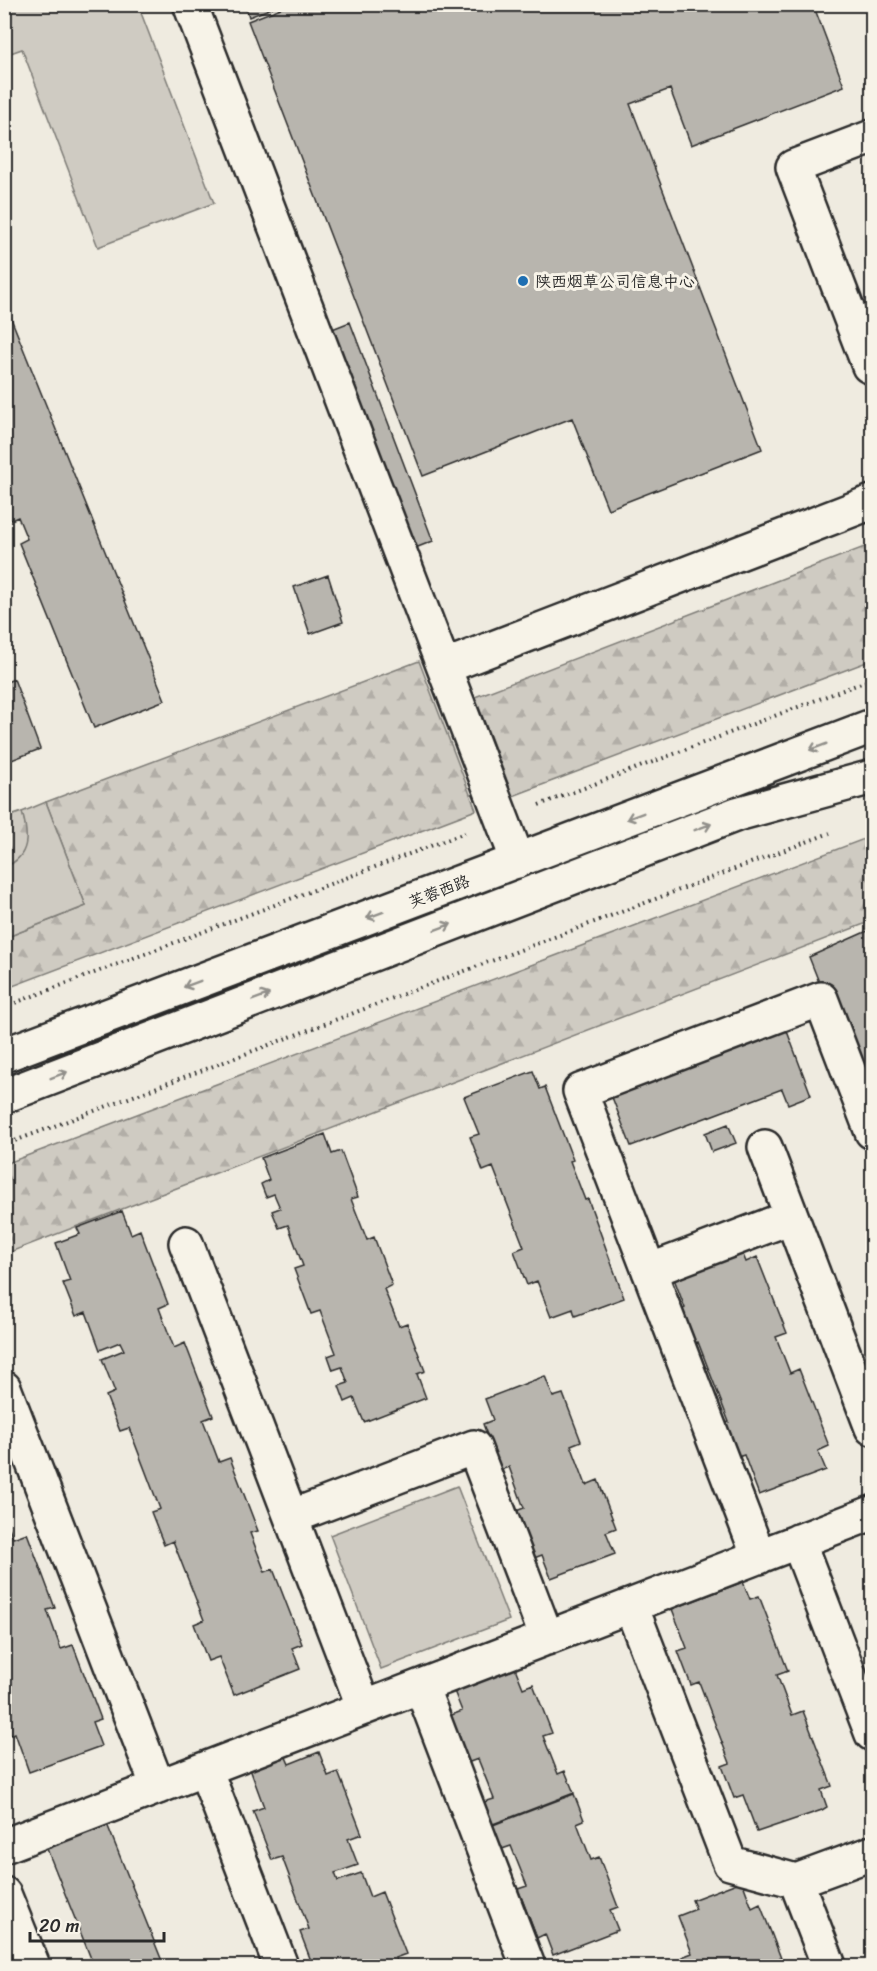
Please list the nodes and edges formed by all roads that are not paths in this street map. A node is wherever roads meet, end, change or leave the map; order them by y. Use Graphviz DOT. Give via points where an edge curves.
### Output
graph roads {
  1 [pos="190,4"];
  2 [pos="873,137"];
  3 [pos="873,364"];
  4 [pos="873,502"];
  5 [pos="444,667"];
  6 [pos="873,726"];
  7 [pos="873,777"];
  8 [pos="518,861"];
  9 [pos="4,1055"];
  10 [pos="4,1096"];
  11 [pos="873,1132"];
  12 [pos="765,1147"];
  13 [pos="792,1217"];
  14 [pos="186,1243"];
  15 [pos="649,1271"];
  16 [pos="4,1388"];
  17 [pos="873,1428"];
  18 [pos="873,1513"];
  19 [pos="291,1517"];
  20 [pos="798,1541"];
  21 [pos="759,1557"];
  22 [pos="631,1606"];
  23 [pos="547,1638"];
  24 [pos="421,1686"];
  25 [pos="364,1708"];
  26 [pos="873,1734"];
  27 [pos="205,1769"];
  28 [pos="158,1787"];
  29 [pos="4,1846"];
  30 [pos="873,1853"];
  31 [pos="796,1881"];
  32 [pos="4,1894"];
  33 [pos="33,1966"];
  34 [pos="281,1966"];
  35 [pos="528,1966"];
  36 [pos="829,1966"];
  1 -- 5 [label="street"];
  2 -- 3 [label="street" via="793,167 869,366"];
  4 -- 5 [label="street"];
  5 -- 8 [label="street"];
  6 -- 8 [label="street, 芙蓉西路, one-way"];
  10 -- 7 [label="street, one-way" via="737,814"];
  8 -- 9 [label="street, 芙蓉西路, one-way"];
  11 -- 15 [label="street" via="821,999 580,1091"];
  12 -- 13 [label="street"];
  13 -- 15 [label="street"];
  13 -- 17 [label="street"];
  14 -- 19 [label="street"];
  15 -- 21 [label="street"];
  16 -- 28 [label="street"];
  18 -- 20 [label="street"];
  19 -- 23 [label="street" via="474,1447"];
  19 -- 25 [label="street"];
  20 -- 21 [label="street"];
  20 -- 26 [label="street"];
  21 -- 22 [label="street"];
  22 -- 23 [label="street"];
  22 -- 31 [label="street" via="730,1863"];
  23 -- 24 [label="street"];
  24 -- 25 [label="street"];
  24 -- 35 [label="street"];
  25 -- 27 [label="street"];
  27 -- 28 [label="street"];
  27 -- 34 [label="street"];
  28 -- 29 [label="street"];
  30 -- 31 [label="street"];
  31 -- 36 [label="street"];
  32 -- 33 [label="street"];
}
